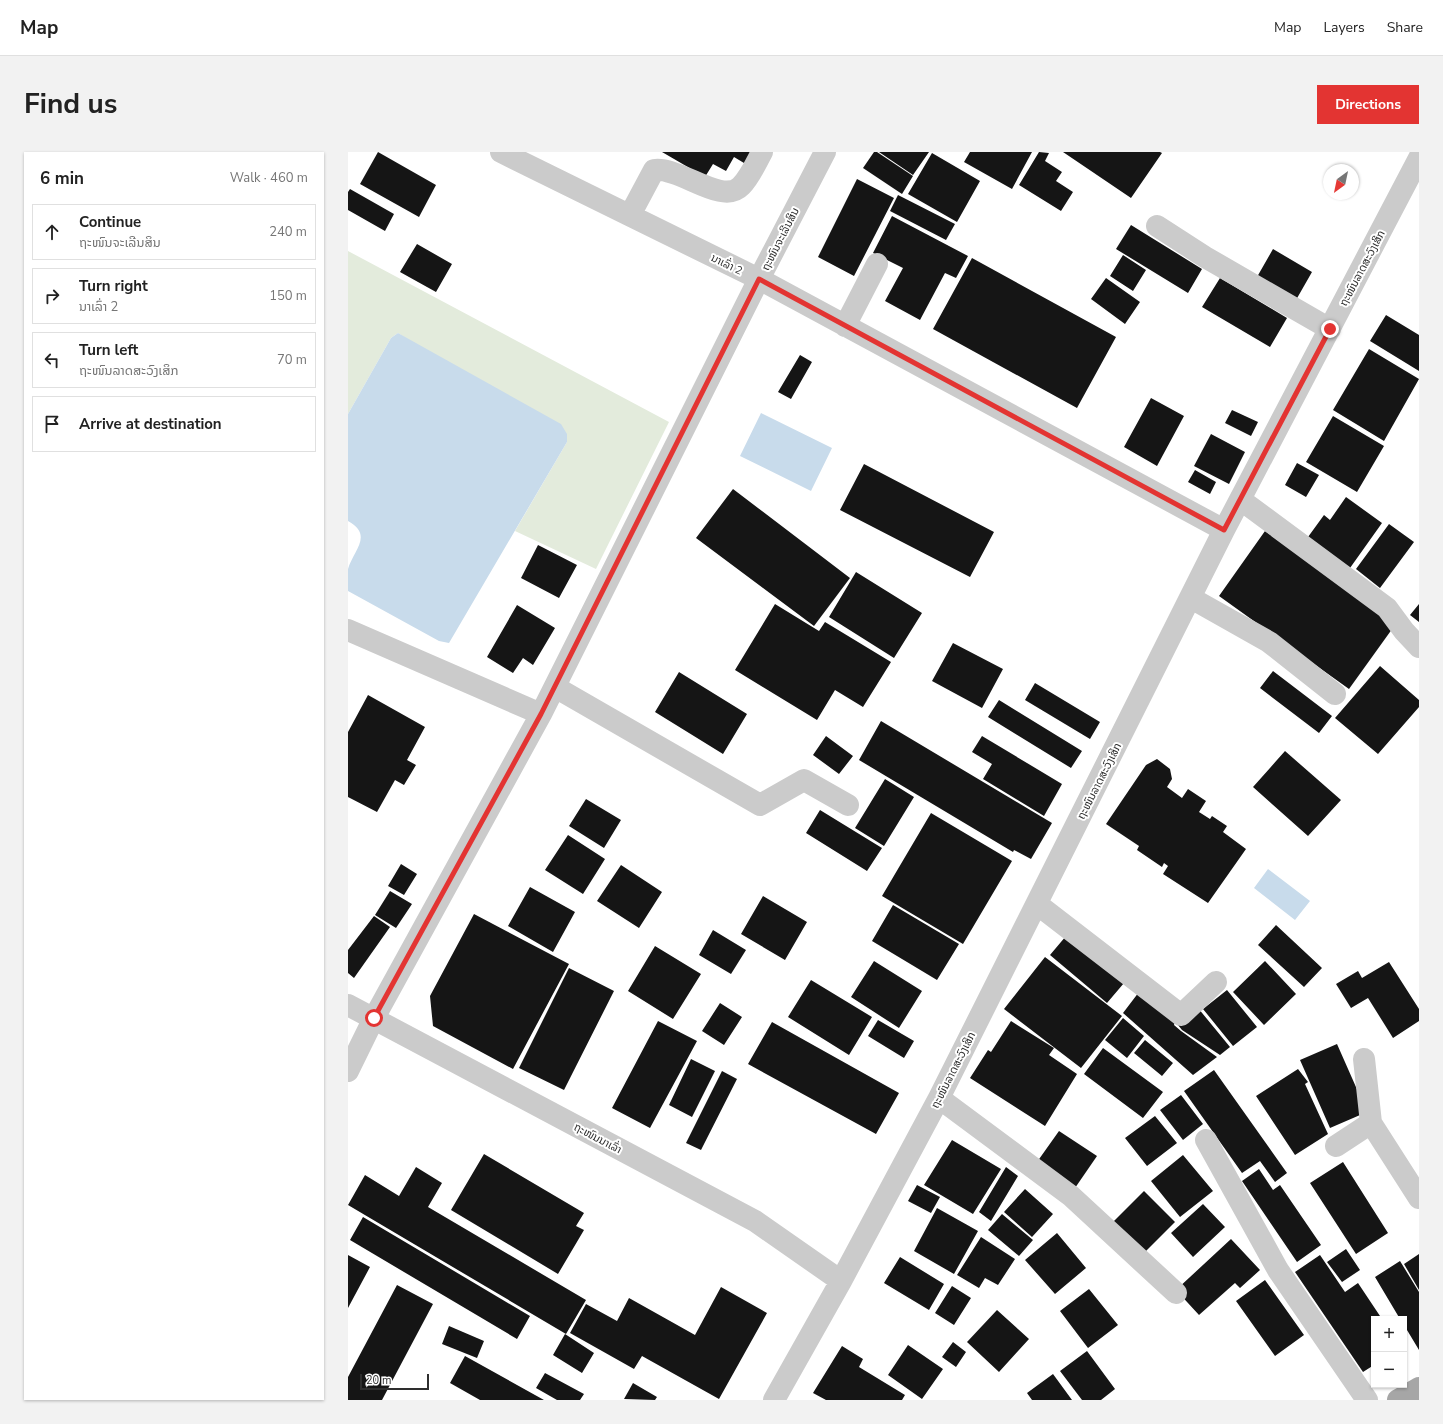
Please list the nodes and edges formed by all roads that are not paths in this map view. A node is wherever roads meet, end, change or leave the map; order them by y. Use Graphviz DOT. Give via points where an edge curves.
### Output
graph roads {
  1 [pos="762,152"];
  2 [pos="825,152"];
  3 [pos="505,153"];
  4 [pos="1419,158"];
  5 [pos="630,216"];
  6 [pos="1157,226"];
  7 [pos="877,264"];
  8 [pos="759,279"];
  9 [pos="845,326"];
  10 [pos="1330,329"];
  11 [pos="1241,500"];
  12 [pos="1224,530"];
  13 [pos="1191,598"];
  14 [pos="348,630"];
  15 [pos="1419,647"];
  16 [pos="555,687"];
  17 [pos="1335,694"];
  18 [pos="541,714"];
  19 [pos="848,805"];
  20 [pos="1037,904"];
  21 [pos="1216,982"];
  22 [pos="348,1005"];
  23 [pos="374,1018"];
  24 [pos="1364,1059"];
  25 [pos="348,1070"];
  26 [pos="939,1098"];
  27 [pos="1371,1123"];
  28 [pos="1206,1140"];
  29 [pos="1336,1146"];
  30 [pos="1419,1198"];
  31 [pos="841,1281"];
  32 [pos="1176,1293"];
  33 [pos="1419,1388"];
  34 [pos="774,1400"];
  35 [pos="1367,1400"];
  36 [pos="1398,1400"];
  1 -- 5 [label="street" via="741,187 731,192 715,190 674,172 654,170"];
  2 -- 8 [label="street, ຖະໜົນຈະເລີນສິນ"];
  3 -- 5 [label="street, ນາເລົ່າ 2"];
  4 -- 10 [label="street, ຖະໜົນລາດສະວົງເສິກ"];
  5 -- 8 [label="street, ນາເລົ່າ 2"];
  6 -- 10 [label="street" via="1205,257"];
  7 -- 9 [label="street"];
  8 -- 9 [label="street, ນາເລົ່າ 2"];
  8 -- 16 [label="street, ຖະໜົນຈະເລີນສິນ"];
  9 -- 12 [label="street, ນາເລົ່າ 2"];
  10 -- 11 [label="street, ຖະໜົນລາດສະວົງເສິກ"];
  11 -- 12 [label="street, ຖະໜົນລາດສະວົງເສິກ"];
  11 -- 15 [label="street" via="1388,608"];
  12 -- 13 [label="street, ຖະໜົນລາດສະວົງເສິກ"];
  13 -- 17 [label="street" via="1269,642"];
  13 -- 20 [label="street, ຖະໜົນລາດສະວົງເສິກ"];
  14 -- 18 [label="street"];
  16 -- 18 [label="street, ຖະໜົນຈະເລີນສິນ"];
  16 -- 19 [label="street" via="760,805 804,780"];
  18 -- 23 [label="street, ຖະໜົນຈະເລີນສິນ"];
  20 -- 21 [label="street" via="1181,1015"];
  20 -- 26 [label="street, ຖະໜົນລາດສະວົງເສິກ"];
  22 -- 23 [label="street, ຖະໜົນນາເລົ່າ"];
  23 -- 25 [label="street, ຖະໜົນຈະເລີນສິນ"];
  23 -- 31 [label="street, ຖະໜົນນາເລົ່າ" via="755,1221"];
  24 -- 27 [label="street"];
  26 -- 31 [label="street, ຖະໜົນລາດສະວົງເສິກ"];
  26 -- 32 [label="street" via="1071,1196"];
  27 -- 29 [label="street"];
  27 -- 30 [label="street"];
  28 -- 35 [label="street" via="1278,1270"];
  31 -- 34 [label="street, ຖະໜົນລາດສະວົງເສິກ"];
  33 -- 36 [label="main road"];
}
